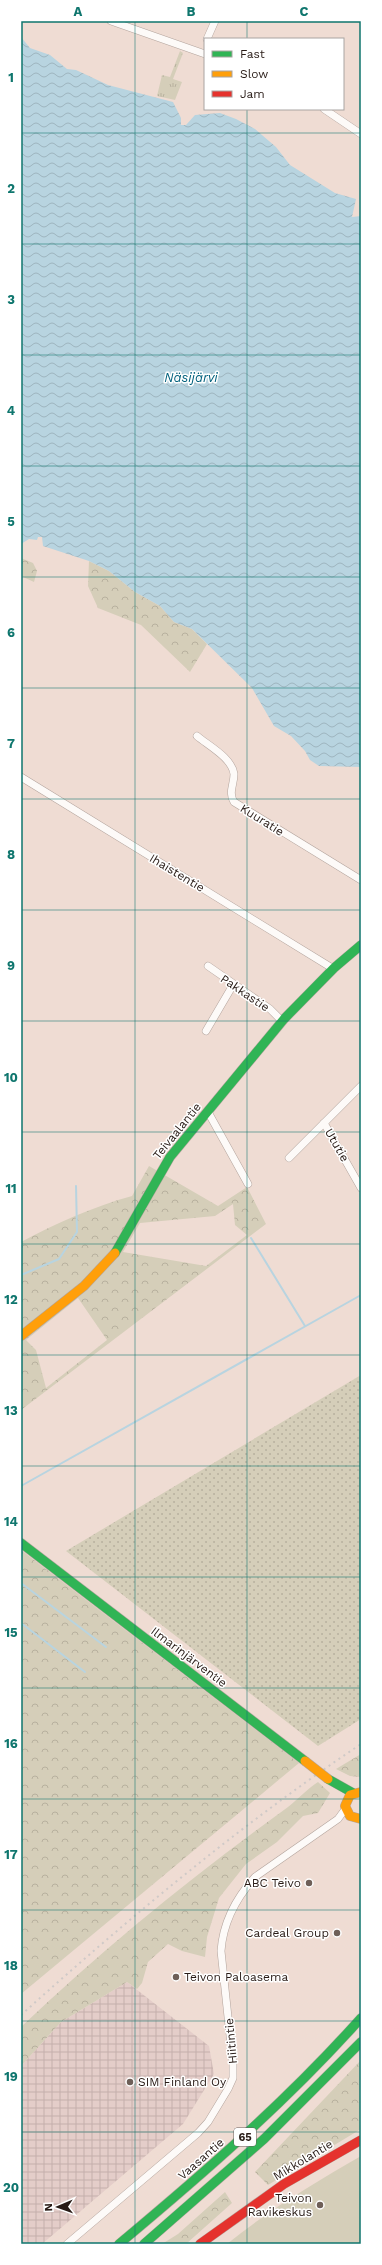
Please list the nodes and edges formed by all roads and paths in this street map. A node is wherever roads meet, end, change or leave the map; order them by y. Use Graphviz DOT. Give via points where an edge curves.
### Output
graph roads {
  1 [pos="111,21"];
  2 [pos="214,21"];
  3 [pos="126,23"];
  4 [pos="207,38"];
  5 [pos="204,53"];
  6 [pos="325,110"];
  7 [pos="361,134"];
  8 [pos="197,736"];
  9 [pos="21,777"];
  10 [pos="361,880"];
  11 [pos="361,945"];
  12 [pos="208,966"];
  13 [pos="332,968"];
  14 [pos="233,985"];
  15 [pos="282,1021"];
  16 [pos="206,1031"];
  17 [pos="361,1086"];
  18 [pos="208,1112"];
  19 [pos="324,1123"];
  20 [pos="289,1158"];
  21 [pos="248,1184"];
  22 [pos="361,1188"];
  23 [pos="21,1336"];
  24 [pos="21,1543"];
  25 [pos="343,1789"];
  26 [pos="357,1792"];
  27 [pos="346,1805"];
  28 [pos="338,1819"];
  29 [pos="358,1819"];
  30 [pos="361,2018"];
  31 [pos="361,2042"];
  32 [pos="361,2140"];
  33 [pos="67,2244"];
  34 [pos="119,2244"];
  35 [pos="144,2244"];
  36 [pos="200,2244"];
  1 -- 3 [label="street"];
  2 -- 4 [label="street"];
  3 -- 5 [label="street"];
  6 -- 7 [label="street"];
  8 -- 10 [label="street, Kuuratie" via="230,764 234,774 230,796 234,802"];
  9 -- 13 [label="street, Ihaistentie"];
  11 -- 13 [label="main road, Teivaalantie"];
  12 -- 14 [label="street, Pakkastie"];
  13 -- 15 [label="main road, Teivaalantie"];
  14 -- 15 [label="street, Pakkastie" via="270,1009"];
  14 -- 16 [label="street"];
  15 -- 18 [label="main road, Teivaalantie"];
  17 -- 19 [label="street"];
  18 -- 21 [label="street"];
  18 -- 23 [label="main road, Teivaalantie" via="160,1172 127,1235 106,1264 89,1282"];
  19 -- 20 [label="street"];
  19 -- 22 [label="street, Ututie"];
  24 -- 25 [label="main road, Ilmarinjärventie, bridge"];
  25 -- 26 [label="main road, Ilmarinjärventie"];
  25 -- 27 [label="main road"];
  26 -- 27 [label="main road"];
  27 -- 28 [label="street, Hiitintie"];
  27 -- 29 [label="main road"];
  28 -- 29 [label="street"];
  28 -- 33 [label="street, Hiitintie" via="254,1877 232,1909 221,1950 233,2078 218,2108 198,2133"];
  30 -- 34 [label="main road, Vaasantie / 65" via="255,2128"];
  31 -- 35 [label="main road, 65" via="264,2139"];
  32 -- 36 [label="main road, Mikkolantie" via="284,2184"];
}
